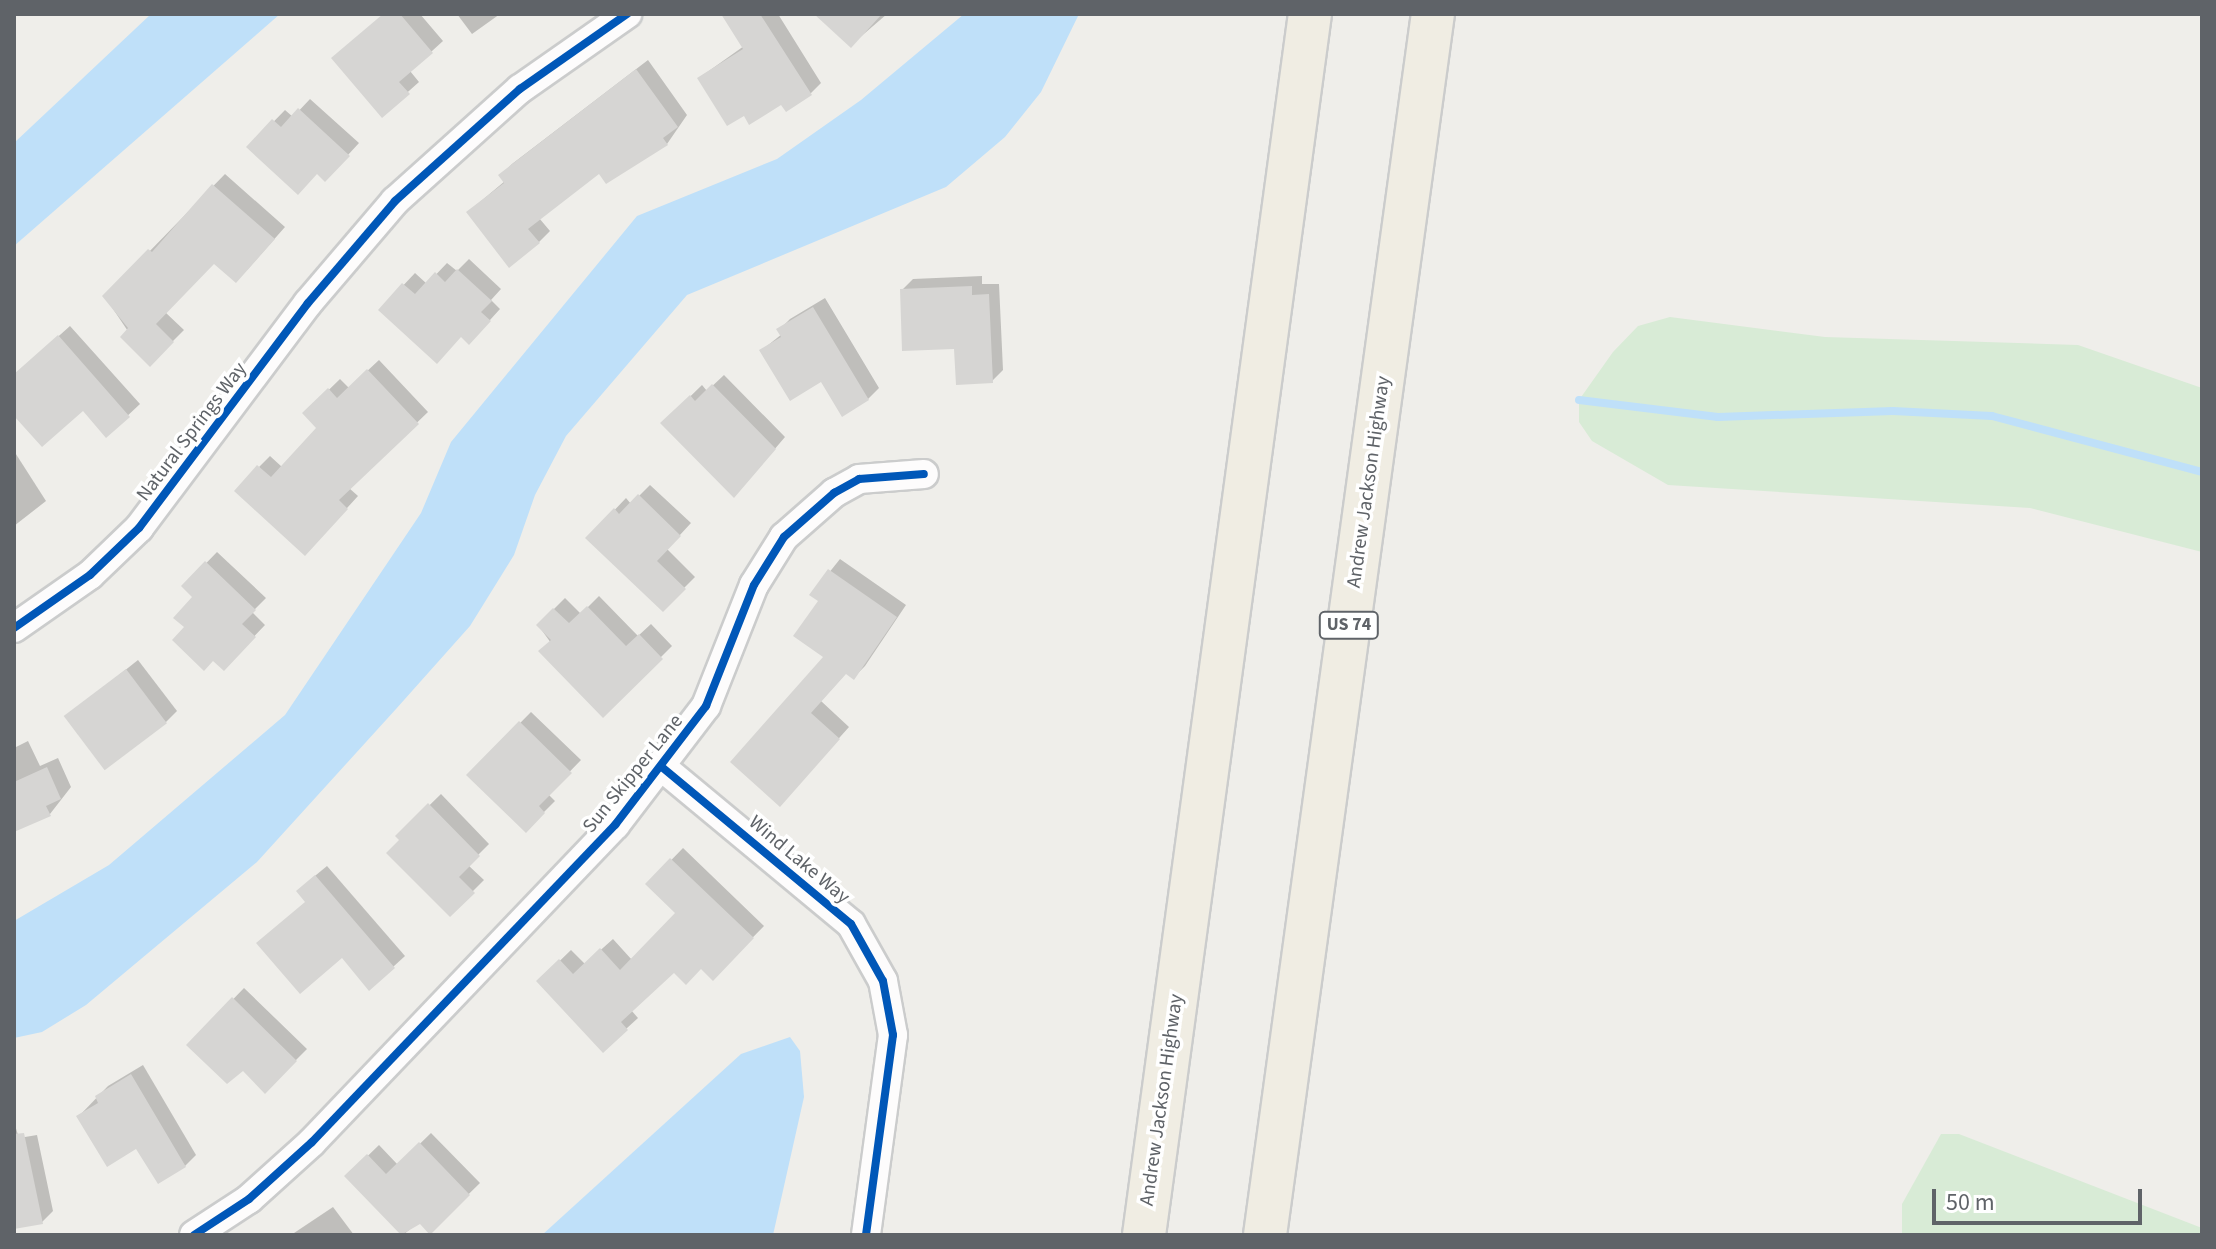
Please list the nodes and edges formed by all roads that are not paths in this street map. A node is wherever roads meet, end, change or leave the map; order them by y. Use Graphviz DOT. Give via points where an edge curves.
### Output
graph roads {
  1 [pos="627,14"];
  2 [pos="1310,14"];
  3 [pos="1433,14"];
  4 [pos="924,474"];
  5 [pos="14,628"];
  6 [pos="663,768"];
  7 [pos="194,1235"];
  8 [pos="866,1235"];
  9 [pos="1144,1235"];
  10 [pos="1265,1235"];
  1 -- 5 [label="street, Natural Springs Way" via="520,89 395,201 308,303 139,528 90,575"];
  2 -- 9 [label="highway, Andrew Jackson Highway"];
  3 -- 10 [label="highway, Andrew Jackson Highway / US 74"];
  4 -- 6 [label="street, Sun Skipper Lane" via="859,479 834,493 784,537 754,585 706,706"];
  6 -- 7 [label="street, Sun Skipper Lane" via="528,922 312,1142 249,1199"];
  6 -- 8 [label="street, Wind Lake Way" via="851,924 883,981 893,1035"];
}
